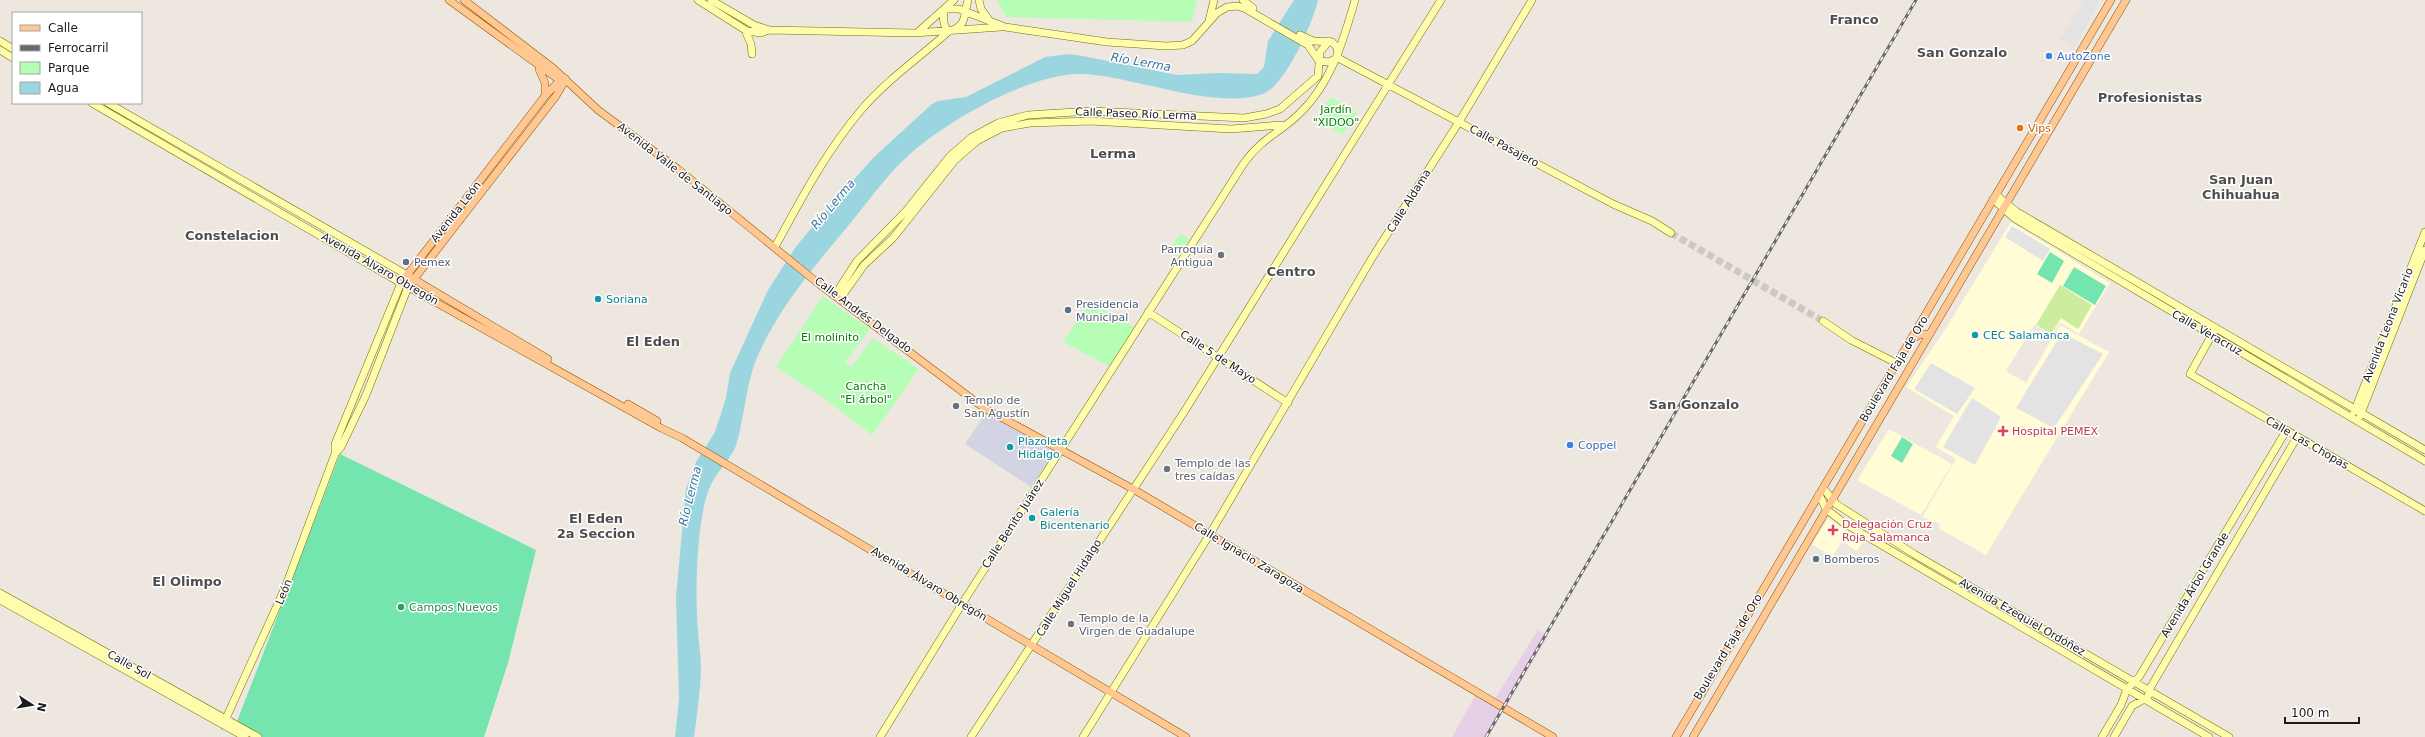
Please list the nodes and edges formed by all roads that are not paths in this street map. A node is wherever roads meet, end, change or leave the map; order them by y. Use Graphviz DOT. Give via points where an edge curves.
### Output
graph roads {
  1 [pos="449,0"];
  2 [pos="464,0"];
  3 [pos="698,0"];
  4 [pos="711,0"];
  5 [pos="954,0"];
  6 [pos="968,0"];
  7 [pos="978,0"];
  8 [pos="1233,0"];
  9 [pos="1355,0"];
  10 [pos="1441,0"];
  11 [pos="1532,0"];
  12 [pos="2111,0"];
  13 [pos="2126,0"];
  14 [pos="1214,3"];
  15 [pos="1244,3"];
  16 [pos="1228,7"];
  17 [pos="946,9"];
  18 [pos="966,11"];
  19 [pos="1220,11"];
  20 [pos="992,23"];
  21 [pos="1005,27"];
  22 [pos="1206,27"];
  23 [pos="744,30"];
  24 [pos="762,30"];
  25 [pos="948,32"];
  26 [pos="914,34"];
  27 [pos="0,41"];
  28 [pos="1329,41"];
  29 [pos="1309,42"];
  30 [pos="12,48"];
  31 [pos="0,50"];
  32 [pos="752,54"];
  33 [pos="12,57"];
  34 [pos="1338,58"];
  35 [pos="532,61"];
  36 [pos="1319,62"];
  37 [pos="1320,72"];
  38 [pos="564,81"];
  39 [pos="2062,83"];
  40 [pos="1390,85"];
  41 [pos="1318,89"];
  42 [pos="2074,90"];
  43 [pos="545,96"];
  44 [pos="94,104"];
  45 [pos="110,104"];
  46 [pos="1459,122"];
  47 [pos="1288,124"];
  48 [pos="1995,197"];
  49 [pos="2005,208"];
  50 [pos="2425,232"];
  51 [pos="1671,233"];
  52 [pos="774,247"];
  53 [pos="2425,250"];
  54 [pos="781,252"];
  55 [pos="407,275"];
  56 [pos="414,279"];
  57 [pos="401,283"];
  58 [pos="408,287"];
  59 [pos="838,297"];
  60 [pos="1148,312"];
  61 [pos="1823,321"];
  62 [pos="2216,328"];
  63 [pos="1930,334"];
  64 [pos="2212,335"];
  65 [pos="1910,340"];
  66 [pos="1218,357"];
  67 [pos="1896,363"];
  68 [pos="946,377"];
  69 [pos="1903,380"];
  70 [pos="2313,384"];
  71 [pos="2309,392"];
  72 [pos="1288,403"];
  73 [pos="2358,411"];
  74 [pos="2355,420"];
  75 [pos="1861,424"];
  76 [pos="2286,431"];
  77 [pos="671,432"];
  78 [pos="1870,436"];
  79 [pos="2297,437"];
  80 [pos="1062,449"];
  81 [pos="2425,450"];
  82 [pos="336,451"];
  83 [pos="2425,461"];
  84 [pos="1132,489"];
  85 [pos="1821,491"];
  86 [pos="1832,500"];
  87 [pos="1826,509"];
  88 [pos="2425,512"];
  89 [pos="2226,532"];
  90 [pos="1210,534"];
  91 [pos="1794,537"];
  92 [pos="2236,538"];
  93 [pos="1806,544"];
  94 [pos="2214,552"];
  95 [pos="2224,559"];
  96 [pos="0,593"];
  97 [pos="0,600"];
  98 [pos="962,604"];
  99 [pos="1032,645"];
  100 [pos="2134,681"];
  101 [pos="2127,689"];
  102 [pos="2149,690"];
  103 [pos="1111,692"];
  104 [pos="2145,699"];
  105 [pos="225,722"];
  106 [pos="245,737"];
  107 [pos="258,737"];
  108 [pos="880,737"];
  109 [pos="971,737"];
  110 [pos="1083,737"];
  111 [pos="1186,737"];
  112 [pos="1553,737"];
  113 [pos="1676,737"];
  114 [pos="1693,737"];
  115 [pos="2102,737"];
  116 [pos="2114,737"];
  117 [pos="2209,737"];
  118 [pos="2229,737"];
  1 -- 35 [label="main road, Avenida Valle de Santiago"];
  2 -- 38 [label="main road, Avenida Valle de Santiago"];
  3 -- 23 [label="street"];
  4 -- 24 [label="street"];
  5 -- 17 [label="street"];
  6 -- 18 [label="street"];
  7 -- 20 [label="street" via="984,14"];
  8 -- 16 [label="street"];
  9 -- 34 [label="street, Calle Benito Juárez"];
  10 -- 40 [label="street, Calle Miguel Hidalgo"];
  11 -- 46 [label="street, Calle Aldama"];
  12 -- 39 [label="main road, Boulevard Faja de Oro"];
  13 -- 42 [label="main road, Boulevard Faja de Oro"];
  14 -- 19 [label="street"];
  14 -- 22 [label="street"];
  15 -- 16 [label="street"];
  15 -- 29 [label="street"];
  16 -- 19 [label="street"];
  17 -- 18 [label="street"];
  17 -- 25 [label="street" via="943,19"];
  17 -- 26 [label="street" via="926,28"];
  18 -- 20 [label="street"];
  18 -- 25 [label="street" via="961,25"];
  19 -- 22 [label="street"];
  20 -- 21 [label="street"];
  21 -- 22 [label="street" via="1107,42 1166,46 1188,43"];
  21 -- 25 [label="street"];
  23 -- 24 [label="street"];
  23 -- 32 [label="street" via="751,44"];
  24 -- 26 [label="street"];
  25 -- 26 [label="street"];
  25 -- 52 [label="street" via="874,96 853,120 818,170"];
  27 -- 30 [label="street"];
  28 -- 29 [label="street"];
  28 -- 34 [label="street" via="1337,47"];
  28 -- 36 [label="street" via="1322,48"];
  29 -- 36 [label="street"];
  31 -- 33 [label="street"];
  34 -- 36 [label="street" via="1329,62"];
  34 -- 40 [label="street, Calle Pasajero"];
  34 -- 41 [label="street, Calle Benito Juárez"];
  35 -- 38 [label="main road, Avenida Valle de Santiago"];
  35 -- 43 [label="main road" via="544,79"];
  36 -- 37 [label="street"];
  37 -- 41 [label="street"];
  37 -- 59 [label="street, Calle Paseo Río Lerma" via="1280,109 1244,118 1091,110 1028,115 998,123 972,137 950,156 906,211 857,261"];
  38 -- 43 [label="main road, Avenida León"];
  38 -- 52 [label="main road, Avenida Valle de Santiago"];
  38 -- 56 [label="main road, Avenida León"];
  39 -- 42 [label="main road"];
  39 -- 48 [label="main road, Boulevard Faja de Oro"];
  40 -- 46 [label="street, Calle Pasajero"];
  40 -- 66 [label="street, Calle Miguel Hidalgo"];
  41 -- 47 [label="street, Calle Benito Juárez"];
  42 -- 49 [label="main road, Boulevard Faja de Oro"];
  43 -- 55 [label="main road, Avenida León"];
  44 -- 57 [label="street, Avenida Álvaro Obregón"];
  45 -- 55 [label="street, Avenida Álvaro Obregón"];
  46 -- 51 [label="street, Calle Pasajero"];
  46 -- 72 [label="street, Calle Aldama" via="1372,258"];
  47 -- 59 [label="street, Calle Paseo Río Lerma" via="1231,129 1091,121 1030,123 1002,128 977,141 955,160 893,238 864,265"];
  47 -- 60 [label="street, Calle Benito Juárez" via="1268,137 1251,154"];
  48 -- 49 [label="street, Calle Veracruz"];
  48 -- 65 [label="main road, Boulevard Faja de Oro"];
  49 -- 62 [label="street, Calle Veracruz"];
  49 -- 63 [label="main road, Boulevard Faja de Oro"];
  49 -- 64 [label="street, Calle Veracruz" via="2071,253"];
  50 -- 73 [label="street, Avenida Leona Vicario"];
  52 -- 54 [label="main road, Avenida Valle de Santiago"];
  53 -- 73 [label="street, Avenida Leona Vicario"];
  54 -- 59 [label="main road, Calle Andrés Delgado"];
  55 -- 56 [label="main road, Avenida Álvaro Obregón"];
  55 -- 57 [label="main road, Avenida León"];
  56 -- 58 [label="main road, Avenida León"];
  56 -- 77 [label="main road, Avenida Álvaro Obregón" via="590,384 645,413"];
  57 -- 58 [label="main road, Avenida Álvaro Obregón"];
  57 -- 82 [label="street, Avenida León"];
  58 -- 77 [label="main road, Avenida Álvaro Obregón"];
  58 -- 82 [label="street, Avenida León" via="366,395"];
  59 -- 68 [label="main road, Calle Andrés Delgado"];
  60 -- 66 [label="street, Calle 5 de Mayo"];
  60 -- 80 [label="street, Calle Benito Juárez"];
  61 -- 67 [label="street" via="1850,340"];
  62 -- 64 [label="street"];
  62 -- 70 [label="street, Calle Veracruz"];
  63 -- 65 [label="main road"];
  63 -- 69 [label="main road, Boulevard Faja de Oro"];
  64 -- 71 [label="street, Calle Veracruz"];
  64 -- 76 [label="street, Calle Las Chopas" via="2190,374"];
  65 -- 67 [label="main road, Boulevard Faja de Oro"];
  66 -- 72 [label="street, Calle 5 de Mayo"];
  66 -- 84 [label="street, Calle Miguel Hidalgo"];
  67 -- 69 [label="main road" via="1902,371"];
  67 -- 75 [label="main road, Boulevard Faja de Oro"];
  68 -- 80 [label="main road, Calle Ignacio Zaragoza" via="984,408"];
  69 -- 78 [label="main road, Boulevard Faja de Oro"];
  70 -- 71 [label="street"];
  70 -- 73 [label="street, Calle Veracruz"];
  71 -- 74 [label="street, Calle Veracruz"];
  72 -- 90 [label="street, Calle Aldama"];
  73 -- 74 [label="street, Avenida Leona Vicario"];
  73 -- 81 [label="street, Calle Veracruz"];
  74 -- 83 [label="street, Calle Veracruz"];
  75 -- 78 [label="main road" via="1862,432"];
  75 -- 85 [label="main road, Boulevard Faja de Oro"];
  76 -- 79 [label="street, Calle Las Chopas"];
  76 -- 89 [label="street, Avenida Árbol Grande"];
  77 -- 98 [label="main road, Avenida Álvaro Obregón"];
  78 -- 86 [label="main road, Boulevard Faja de Oro"];
  79 -- 88 [label="street, Calle Las Chopas"];
  79 -- 92 [label="street, Avenida Árbol Grande"];
  80 -- 84 [label="main road, Calle Ignacio Zaragoza"];
  80 -- 98 [label="street, Calle Benito Juárez"];
  82 -- 105 [label="street, León" via="283,595"];
  84 -- 90 [label="main road, Calle Ignacio Zaragoza"];
  84 -- 99 [label="street, Calle Miguel Hidalgo"];
  85 -- 86 [label="street, Avenida Ezequiel Ordóñez"];
  85 -- 87 [label="street, Avenida Ezequiel Ordóñez"];
  85 -- 91 [label="main road, Boulevard Faja de Oro"];
  86 -- 87 [label="main road, Boulevard Faja de Oro"];
  86 -- 100 [label="street, Avenida Ezequiel Ordóñez" via="1914,554"];
  87 -- 93 [label="main road, Boulevard Faja de Oro"];
  87 -- 101 [label="street, Avenida Ezequiel Ordóñez" via="1909,563"];
  89 -- 92 [label="street"];
  89 -- 94 [label="street, Avenida Árbol Grande"];
  90 -- 103 [label="street, Calle Aldama"];
  90 -- 112 [label="main road, Calle Ignacio Zaragoza"];
  91 -- 93 [label="main road"];
  91 -- 113 [label="main road, Boulevard Faja de Oro"];
  92 -- 95 [label="street, Avenida Árbol Grande"];
  93 -- 114 [label="main road, Boulevard Faja de Oro"];
  94 -- 95 [label="street"];
  94 -- 100 [label="street, Avenida Árbol Grande" via="2139,677"];
  95 -- 102 [label="street, Avenida Árbol Grande"];
  96 -- 105 [label="street, Calle Sol"];
  97 -- 105 [label="street, Calle Sol"];
  98 -- 99 [label="main road, Avenida Álvaro Obregón"];
  98 -- 108 [label="street, Calle Benito Juárez"];
  99 -- 103 [label="main road, Avenida Álvaro Obregón"];
  99 -- 109 [label="street, Calle Miguel Hidalgo"];
  100 -- 101 [label="street, Avenida Árbol Grande"];
  100 -- 102 [label="street, Avenida Ezequiel Ordóñez"];
  101 -- 104 [label="street, Avenida Ezequiel Ordóñez"];
  101 -- 115 [label="street, Avenida Árbol Grande" via="2121,705"];
  102 -- 104 [label="street, Avenida Árbol Grande" via="2150,693"];
  102 -- 118 [label="street, Avenida Ezequiel Ordóñez"];
  103 -- 110 [label="street, Calle Aldama"];
  103 -- 111 [label="main road, Avenida Álvaro Obregón"];
  104 -- 116 [label="street, Avenida Árbol Grande" via="2132,706"];
  104 -- 117 [label="street, Avenida Ezequiel Ordóñez"];
  105 -- 106 [label="street, Calle Sol"];
  105 -- 107 [label="street, Calle Sol"];
}
